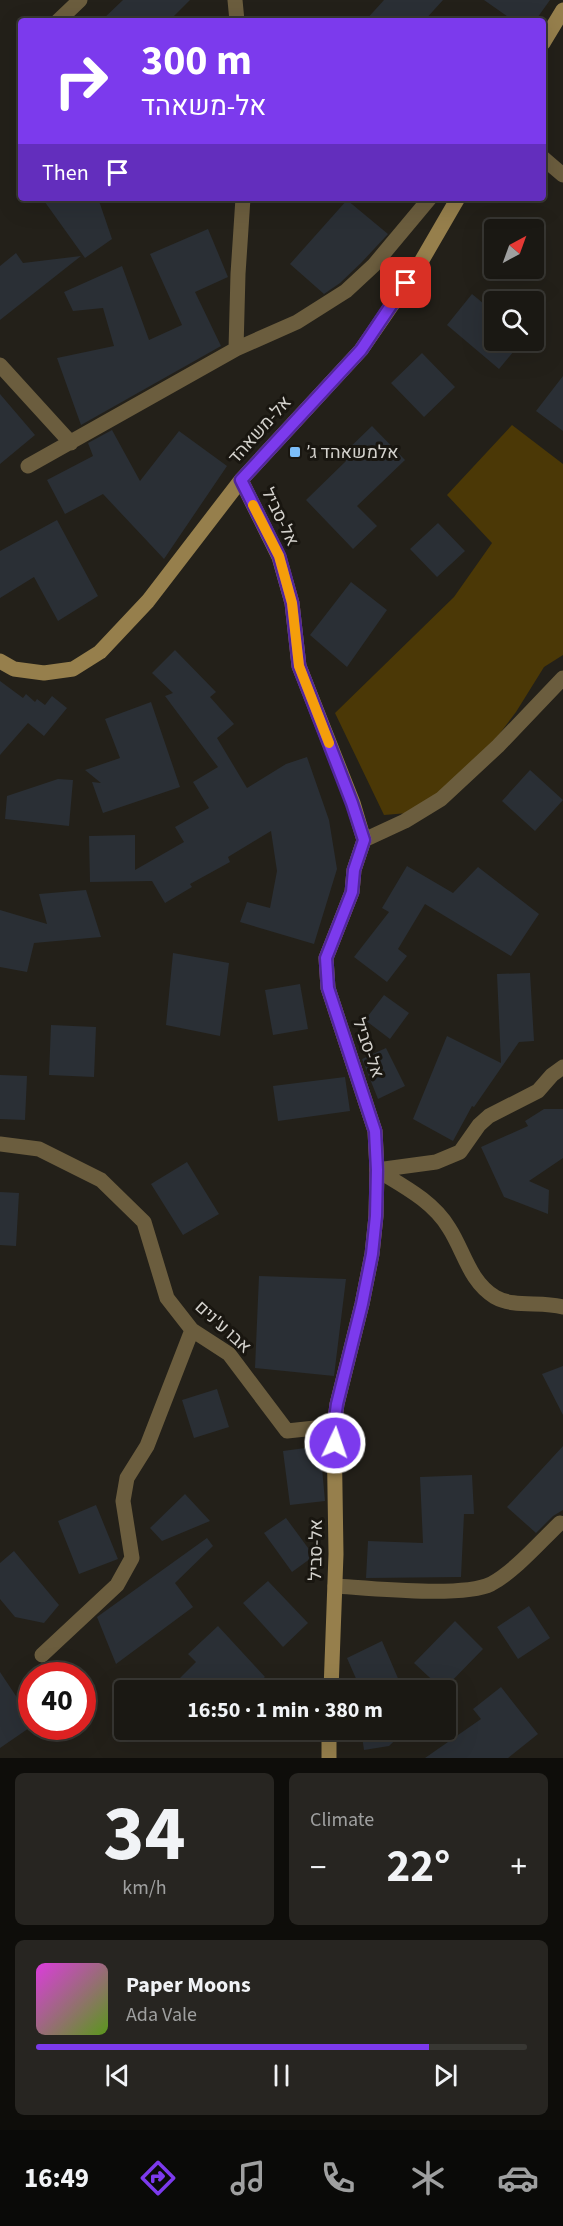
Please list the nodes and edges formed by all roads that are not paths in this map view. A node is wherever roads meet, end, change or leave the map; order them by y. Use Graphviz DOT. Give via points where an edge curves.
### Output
graph roads {
  1 [pos="80,0"];
  2 [pos="235,0"];
  3 [pos="563,10"];
  4 [pos="61,18"];
  5 [pos="237,18"];
  6 [pos="546,38"];
  7 [pos="546,160"];
  8 [pos="563,174"];
  9 [pos="243,201"];
  10 [pos="427,201"];
  11 [pos="456,201"];
  12 [pos="236,349"];
  13 [pos="0,365"];
  14 [pos="71,443"];
  15 [pos="28,466"];
  16 [pos="241,480"];
  17 [pos="0,661"];
  18 [pos="563,678"];
  19 [pos="364,840"];
  20 [pos="563,1066"];
  21 [pos="0,1144"];
  22 [pos="377,1170"];
  23 [pos="563,1307"];
  24 [pos="192,1330"];
  25 [pos="334,1426"];
  26 [pos="560,1523"];
  27 [pos="335,1586"];
  28 [pos="42,1655"];
  29 [pos="331,1680"];
  30 [pos="329,1740"];
  31 [pos="329,1758"];
  1 -- 4 [label="street"];
  2 -- 5 [label="street"];
  3 -- 6 [label="street"];
  7 -- 8 [label="street"];
  9 -- 12 [label="street"];
  10 -- 12 [label="street" via="374,265 346,291 297,322"];
  11 -- 16 [label="street, אל-משאהד" via="418,267 361,350"];
  12 -- 14 [label="street"];
  13 -- 14 [label="street"];
  14 -- 15 [label="street"];
  16 -- 17 [label="street, אל-משאהד" via="148,601 100,652 73,669 44,673 14,669"];
  16 -- 19 [label="street, אל-סביל" via="279,556 292,603 299,666"];
  18 -- 19 [label="street" via="441,799"];
  19 -- 22 [label="street, אל-סביל" via="352,892 326,958 328,988 375,1131"];
  20 -- 22 [label="street" via="538,1091 489,1116 460,1152 436,1162"];
  21 -- 24 [label="street, אבו ע'נים" via="39,1149 101,1180 144,1222 166,1298"];
  22 -- 23 [label="street" via="435,1208 478,1282 495,1297"];
  22 -- 25 [label="street, אל-סביל" via="372,1254"];
  24 -- 25 [label="street, אבו ע'נים" via="229,1354 287,1431"];
  24 -- 28 [label="street" via="147,1446 127,1478 123,1501 132,1558 117,1585"];
  25 -- 27 [label="street, אל-סביל"];
  26 -- 27 [label="street" via="525,1558 490,1584 471,1589 418,1591"];
  27 -- 29 [label="street, אל-סביל"];
  30 -- 31 [label="street"];
}
